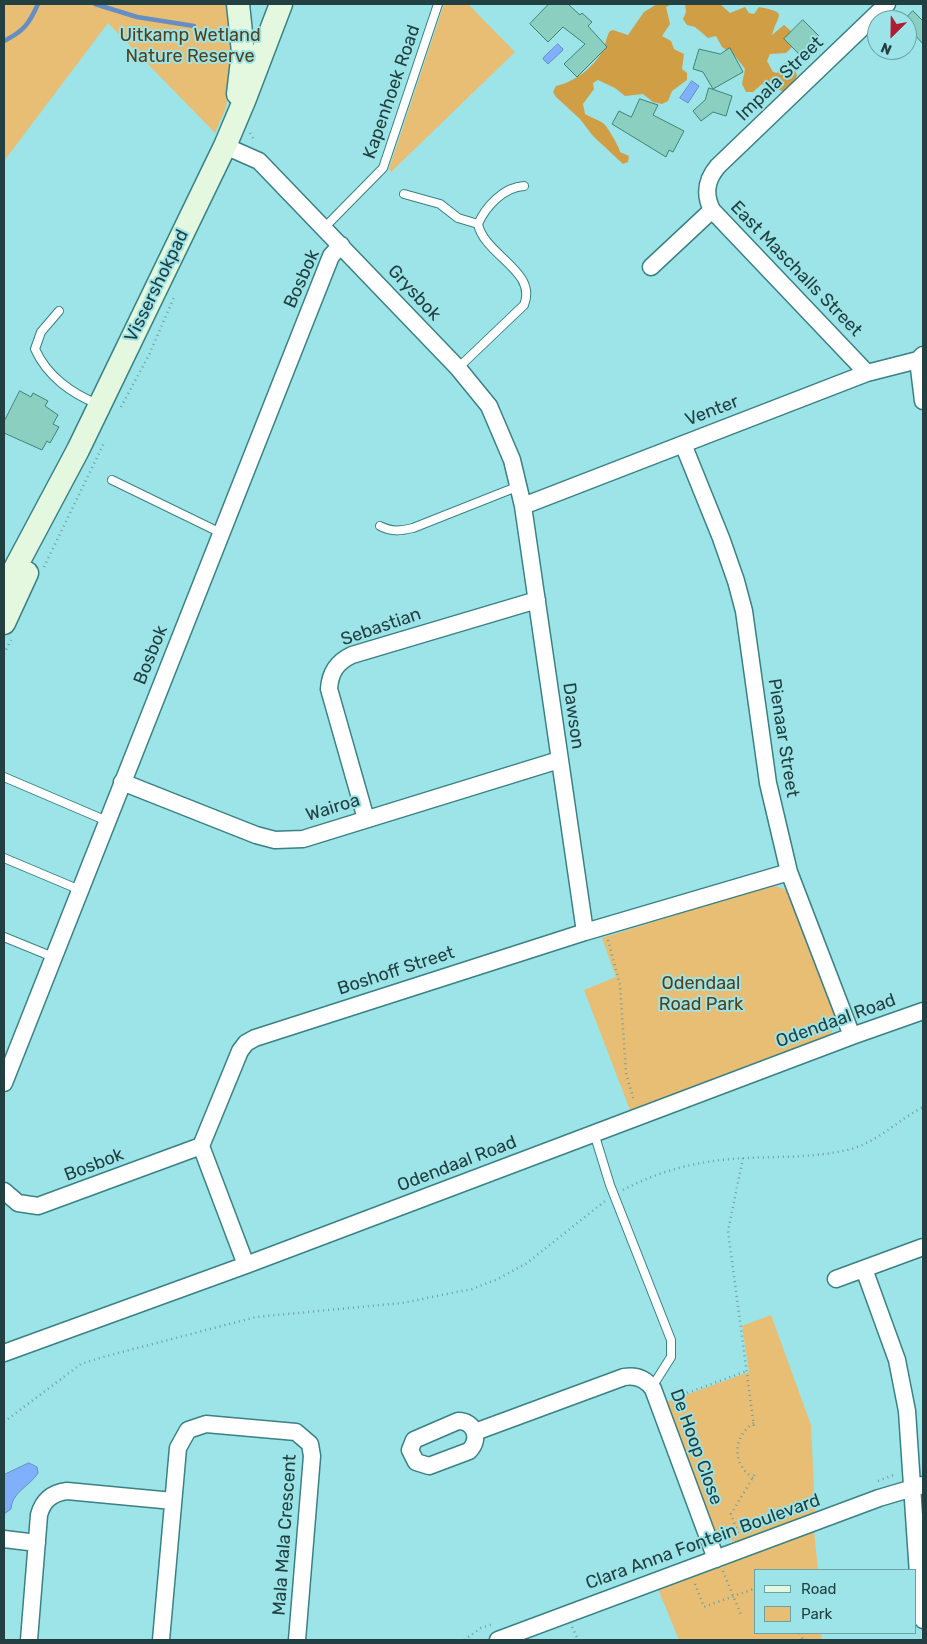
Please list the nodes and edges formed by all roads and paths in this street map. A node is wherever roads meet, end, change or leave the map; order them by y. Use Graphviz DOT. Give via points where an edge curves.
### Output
graph roads {
  1 [pos="238,4"];
  2 [pos="281,4"];
  3 [pos="438,4"];
  4 [pos="887,4"];
  5 [pos="234,122"];
  6 [pos="224,146"];
  7 [pos="524,186"];
  8 [pos="707,188"];
  9 [pos="404,194"];
  10 [pos="712,210"];
  11 [pos="478,224"];
  12 [pos="324,228"];
  13 [pos="341,245"];
  14 [pos="651,267"];
  15 [pos="176,290"];
  16 [pos="59,311"];
  17 [pos="921,358"];
  18 [pos="458,368"];
  19 [pos="867,373"];
  20 [pos="923,401"];
  21 [pos="109,408"];
  22 [pos="107,436"];
  23 [pos="683,444"];
  24 [pos="78,450"];
  25 [pos="112,480"];
  26 [pos="519,486"];
  27 [pos="523,506"];
  28 [pos="380,526"];
  29 [pos="221,533"];
  30 [pos="44,568"];
  31 [pos="4,589"];
  32 [pos="537,600"];
  33 [pos="9,628"];
  34 [pos="4,654"];
  35 [pos="558,760"];
  36 [pos="4,777"];
  37 [pos="122,782"];
  38 [pos="366,819"];
  39 [pos="107,821"];
  40 [pos="4,858"];
  41 [pos="789,872"];
  42 [pos="80,890"];
  43 [pos="604,926"];
  44 [pos="585,932"];
  45 [pos="4,937"];
  46 [pos="53,957"];
  47 [pos="923,1011"];
  48 [pos="852,1036"];
  49 [pos="4,1083"];
  50 [pos="923,1107"];
  51 [pos="638,1117"];
  52 [pos="594,1134"];
  53 [pos="201,1146"];
  54 [pos="743,1158"];
  55 [pos="4,1191"];
  56 [pos="614,1195"];
  57 [pos="923,1247"];
  58 [pos="246,1265"];
  59 [pos="864,1269"];
  60 [pos="836,1278"];
  61 [pos="4,1353"];
  62 [pos="747,1370"];
  63 [pos="652,1387"];
  64 [pos="659,1403"];
  65 [pos="4,1422"];
  66 [pos="754,1423"];
  67 [pos="754,1427"];
  68 [pos="475,1432"];
  69 [pos="756,1474"];
  70 [pos="753,1478"];
  71 [pos="918,1486"];
  72 [pos="173,1501"];
  73 [pos="738,1533"];
  74 [pos="4,1539"];
  75 [pos="37,1542"];
  76 [pos="716,1559"];
  77 [pos="689,1569"];
  78 [pos="754,1589"];
  79 [pos="734,1596"];
  80 [pos="742,1617"];
  81 [pos="923,1620"];
  82 [pos="29,1640"];
  83 [pos="161,1640"];
  84 [pos="297,1640"];
  85 [pos="498,1640"];
  1 -- 5 [label="main road, Vissershokpad" via="243,52"];
  2 -- 5 [label="main road, Vissershokpad"];
  3 -- 12 [label="lane, Kapenhoek Road" via="383,168"];
  4 -- 8 [label="street, Impala Street" via="718,166"];
  5 -- 6 [label="main road, Vissershokpad"];
  6 -- 12 [label="street, Grysbok" via="258,161"];
  6 -- 21 [label="main road, Vissershokpad"];
  7 -- 11 [label="lane" via="504,191"];
  8 -- 10 [label="street, East Maschalls Street" via="706,196"];
  9 -- 11 [label="lane" via="440,204 458,218"];
  10 -- 14 [label="street"];
  10 -- 19 [label="street, East Maschalls Street"];
  11 -- 18 [label="lane" via="485,241 523,279 528,289 527,297 524,305"];
  12 -- 13 [label="street, Grysbok"];
  13 -- 18 [label="street, Grysbok"];
  13 -- 29 [label="street, Bosbok" via="331,256"];
  15 -- 21 [label="path" via="149,355"];
  16 -- 21 [label="lane" via="41,332 35,349 39,358 72,393"];
  17 -- 19 [label="street, Venter"];
  17 -- 20 [label="street"];
  18 -- 26 [label="street, Grysbok" via="489,406 512,460"];
  19 -- 23 [label="street, Venter"];
  21 -- 24 [label="main road, Vissershokpad"];
  22 -- 30 [label="path"];
  23 -- 27 [label="street, Venter"];
  23 -- 41 [label="street, Pienaar Street" via="721,538 744,611 768,783"];
  24 -- 31 [label="main road, Vissershokpad"];
  24 -- 33 [label="main road, Vissershokpad"];
  25 -- 29 [label="lane"];
  26 -- 27 [label="street, Grysbok"];
  26 -- 28 [label="lane" via="413,528 398,531"];
  27 -- 32 [label="street, Dawson"];
  29 -- 37 [label="street, Bosbok"];
  32 -- 35 [label="street, Dawson"];
  32 -- 38 [label="street, Sebastian" via="352,655 338,663 330,676 329,689"];
  33 -- 34 [label="path"];
  35 -- 38 [label="street, Wairoa"];
  35 -- 44 [label="street, Dawson"];
  36 -- 39 [label="lane"];
  37 -- 38 [label="street, Wairoa" via="275,840 303,839"];
  37 -- 39 [label="street, Bosbok"];
  39 -- 42 [label="street, Bosbok"];
  40 -- 42 [label="lane"];
  41 -- 43 [label="street, Boshoff Street"];
  41 -- 48 [label="street, Pienaar Street"];
  42 -- 46 [label="street, Bosbok"];
  43 -- 44 [label="street, Boshoff Street"];
  43 -- 51 [label="path" via="620,985 626,1073"];
  44 -- 53 [label="street, Boshoff Street" via="246,1043"];
  45 -- 46 [label="lane"];
  46 -- 49 [label="street, Bosbok"];
  47 -- 48 [label="street, Odendaal Road"];
  48 -- 51 [label="street, Odendaal Road"];
  50 -- 54 [label="path" via="879,1136 852,1148 799,1157"];
  51 -- 52 [label="street, Odendaal Road"];
  52 -- 56 [label="lane"];
  52 -- 58 [label="street, Odendaal Road"];
  53 -- 55 [label="street, Bosbok" via="38,1206 18,1202"];
  53 -- 58 [label="street"];
  54 -- 56 [label="path" via="678,1168 643,1180"];
  54 -- 62 [label="path" via="728,1231"];
  56 -- 63 [label="lane" via="671,1340 671,1357"];
  56 -- 65 [label="path" via="527,1263 486,1285 402,1304 256,1317 102,1357 81,1364"];
  57 -- 59 [label="street"];
  58 -- 61 [label="street, Odendaal Road"];
  59 -- 60 [label="street"];
  59 -- 71 [label="street" via="897,1360"];
  62 -- 64 [label="path"];
  62 -- 66 [label="path"];
  63 -- 64 [label="street, De Hoop Close"];
  63 -- 68 [label="street, De Hoop Close" via="640,1378 624,1377"];
  64 -- 76 [label="street, De Hoop Close"];
  66 -- 67 [label="path"];
  66 -- 70 [label="path" via="739,1439 737,1454 742,1468"];
  69 -- 70 [label="path"];
  70 -- 73 [label="path" via="731,1514"];
  71 -- 76 [label="street, Clara Anna Fontein Boulevard"];
  71 -- 81 [label="street"];
  72 -- 75 [label="street" via="67,1491 56,1494 46,1500 41,1510"];
  72 -- 83 [label="street, Mala Mala Crescent"];
  72 -- 84 [label="street, Mala Mala Crescent" via="178,1448 184,1435 193,1427 206,1424 290,1431 306,1439 312,1456"];
  74 -- 75 [label="street"];
  75 -- 82 [label="street"];
  76 -- 77 [label="street, Clara Anna Fontein Boulevard"];
  76 -- 79 [label="path"];
  77 -- 79 [label="path" via="704,1607"];
  77 -- 85 [label="street, Clara Anna Fontein Boulevard"];
  78 -- 79 [label="path"];
  79 -- 80 [label="path"];
}
